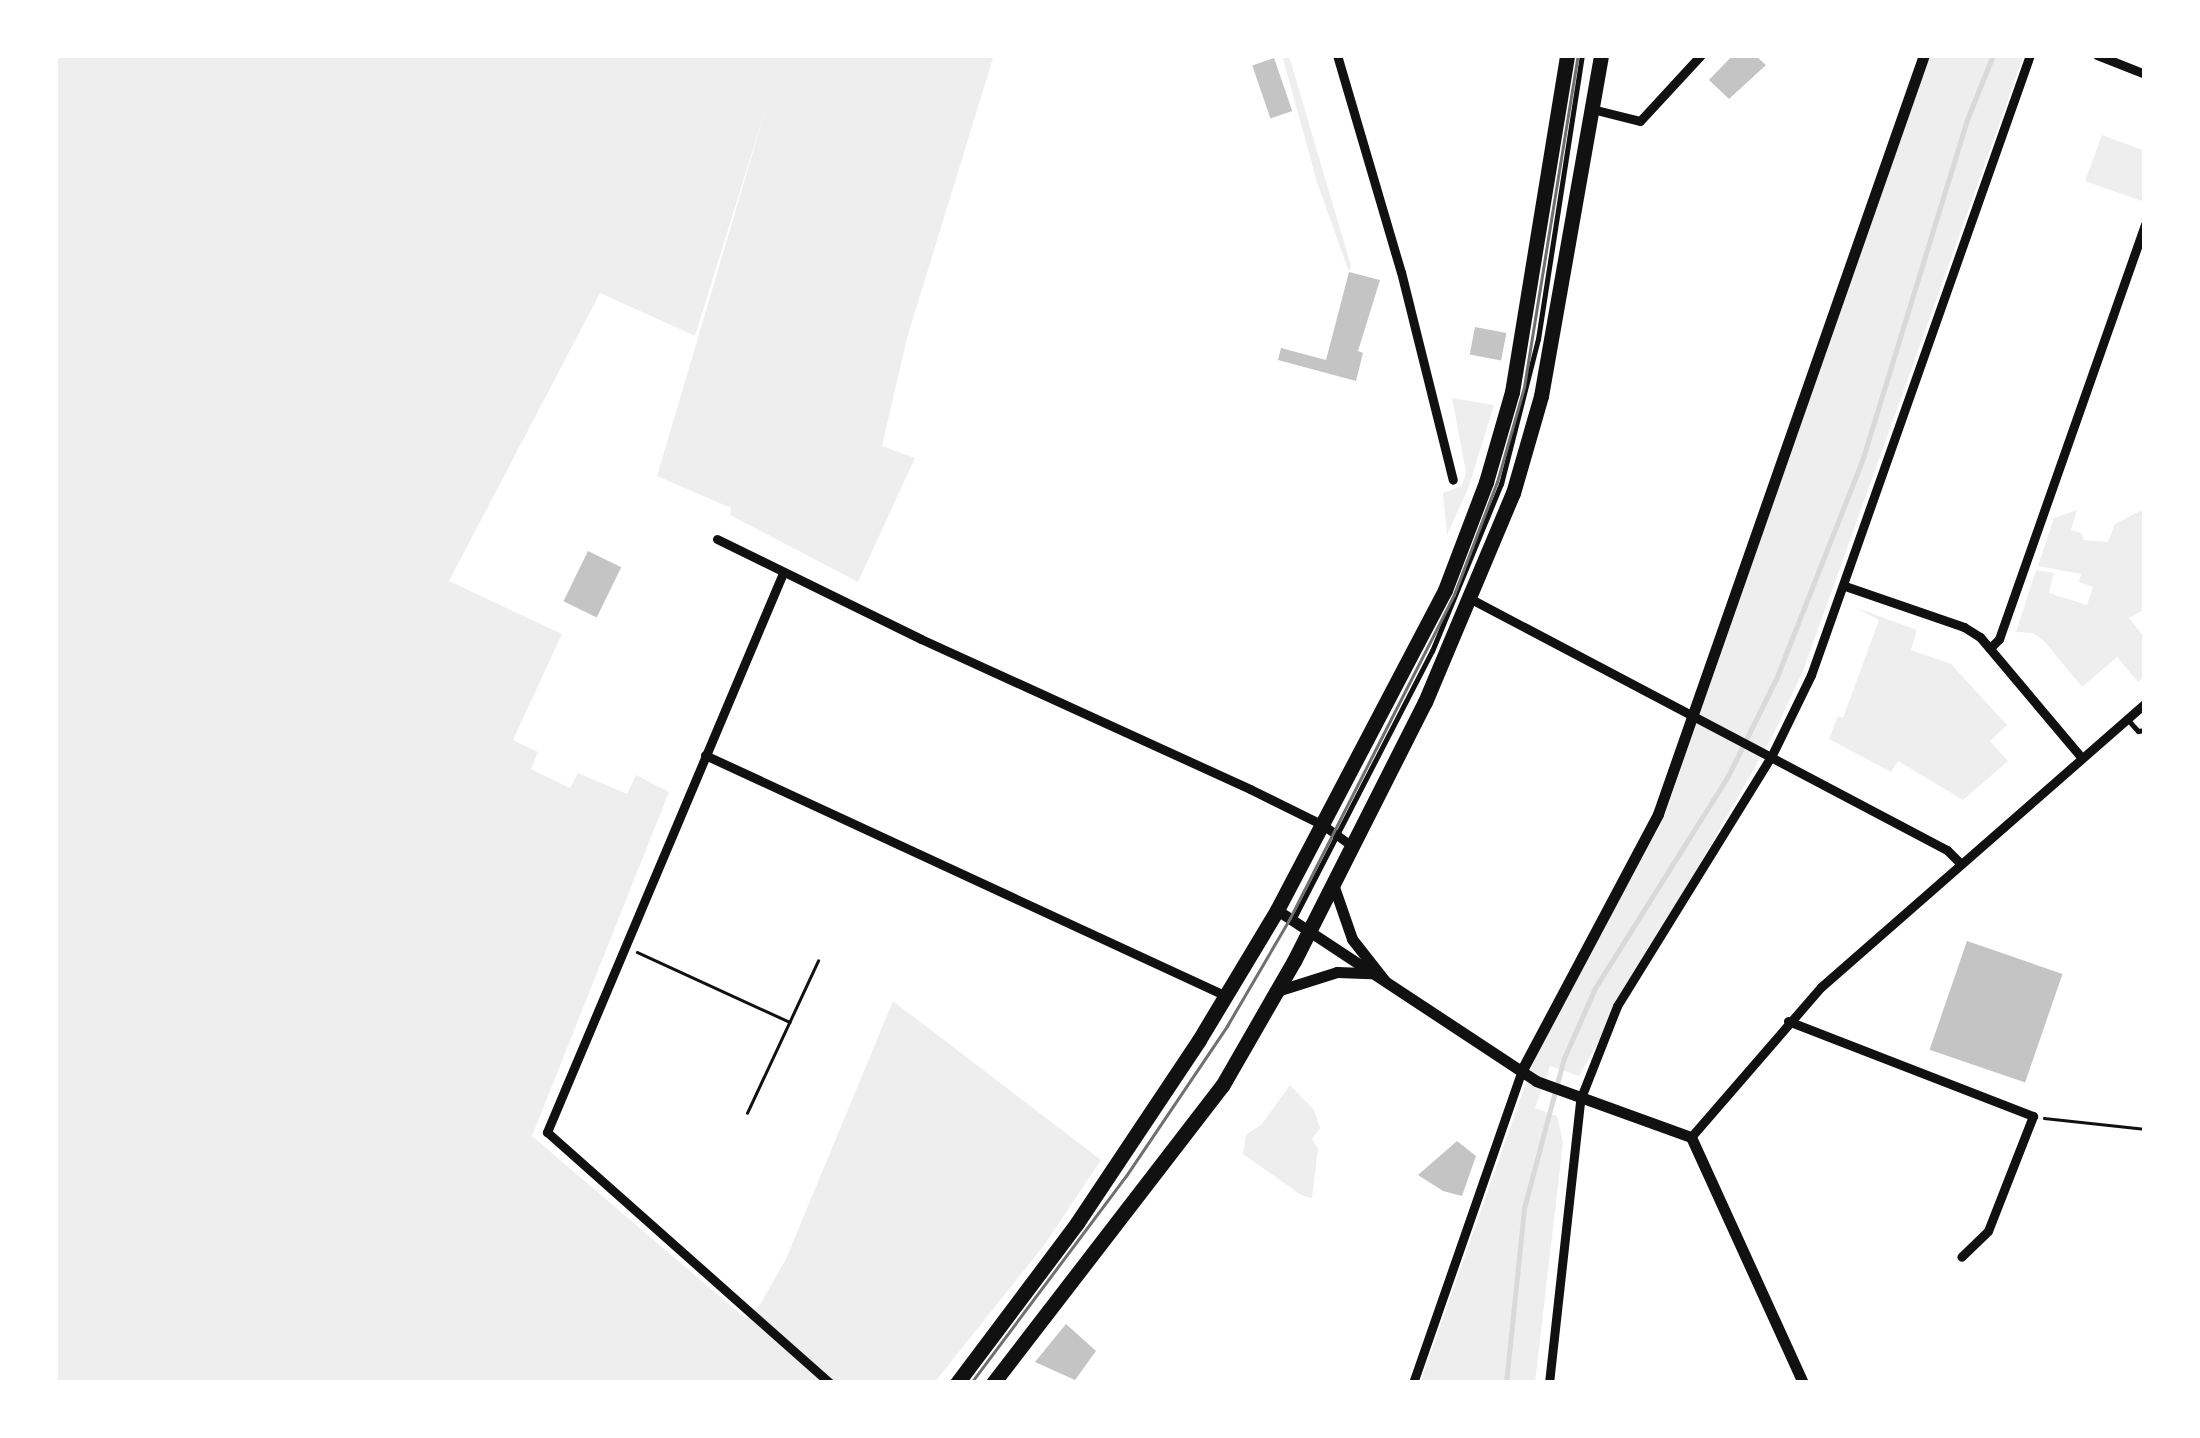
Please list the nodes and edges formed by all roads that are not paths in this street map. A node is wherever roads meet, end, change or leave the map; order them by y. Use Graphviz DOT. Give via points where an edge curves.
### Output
graph roads {
  1 [pos="1337,55"];
  2 [pos="1567,55"];
  3 [pos="1582,55"];
  4 [pos="1601,55"];
  5 [pos="1700,55"];
  6 [pos="1924,55"];
  7 [pos="2030,55"];
  8 [pos="2097,55"];
  9 [pos="2145,74"];
  10 [pos="1592,109"];
  11 [pos="2145,224"];
  12 [pos="1454,480"];
  13 [pos="716,538"];
  14 [pos="783,573"];
  15 [pos="1845,586"];
  16 [pos="1471,599"];
  17 [pos="1990,648"];
  18 [pos="2145,703"];
  19 [pos="1694,714"];
  20 [pos="2127,719"];
  21 [pos="2145,730"];
  22 [pos="1766,754"];
  23 [pos="705,756"];
  24 [pos="2081,757"];
  25 [pos="1323,825"];
  26 [pos="1336,838"];
  27 [pos="1352,846"];
  28 [pos="1959,862"];
  29 [pos="1333,882"];
  30 [pos="1277,910"];
  31 [pos="1293,920"];
  32 [pos="1308,930"];
  33 [pos="1370,973"];
  34 [pos="1387,984"];
  35 [pos="1277,991"];
  36 [pos="1226,996"];
  37 [pos="1788,1022"];
  38 [pos="1522,1072"];
  39 [pos="1576,1098"];
  40 [pos="1691,1137"];
  41 [pos="1961,1257"];
  42 [pos="830,1383"];
  43 [pos="957,1383"];
  44 [pos="994,1383"];
  45 [pos="1413,1383"];
  46 [pos="1549,1383"];
  47 [pos="1803,1383"];
  1 -- 12 [label="street"];
  2 -- 25 [label="main road" via="1512,392 1486,482 1445,590"];
  3 -- 26 [label="lane" via="1538,338 1501,484 1458,596"];
  4 -- 10 [label="main road"];
  5 -- 10 [label="street" via="1640,120"];
  6 -- 19 [label="street"];
  7 -- 15 [label="street"];
  8 -- 9 [label="street"];
  10 -- 16 [label="main road" via="1541,396 1513,493"];
  11 -- 17 [label="street" via="1999,639"];
  13 -- 14 [label="street"];
  14 -- 23 [label="street"];
  14 -- 25 [label="street"];
  15 -- 17 [label="street" via="1964,627"];
  15 -- 22 [label="street" via="1811,675"];
  16 -- 19 [label="street"];
  16 -- 27 [label="main road"];
  17 -- 24 [label="street"];
  18 -- 20 [label="street"];
  19 -- 22 [label="street"];
  19 -- 38 [label="street" via="1658,814"];
  20 -- 21 [label="lane"];
  20 -- 24 [label="street"];
  22 -- 28 [label="street"];
  22 -- 39 [label="street" via="1617,1006"];
  23 -- 36 [label="street"];
  23 -- 42 [label="street" via="547,1132"];
  24 -- 28 [label="street"];
  25 -- 26 [label="street"];
  25 -- 30 [label="main road"];
  26 -- 27 [label="street"];
  26 -- 31 [label="lane"];
  27 -- 29 [label="main road"];
  28 -- 37 [label="street"];
  29 -- 32 [label="main road"];
  29 -- 34 [label="street" via="1352,938"];
  30 -- 31 [label="street"];
  30 -- 36 [label="main road"];
  31 -- 32 [label="street"];
  32 -- 33 [label="street"];
  32 -- 35 [label="main road"];
  33 -- 34 [label="street"];
  33 -- 35 [label="street" via="1337,972"];
  34 -- 38 [label="street"];
  35 -- 44 [label="main road" via="1179,1146"];
  36 -- 43 [label="main road" via="1088,1207"];
  37 -- 40 [label="street"];
  37 -- 41 [label="street" via="2033,1116 1988,1231"];
  38 -- 39 [label="street"];
  38 -- 45 [label="street"];
  39 -- 40 [label="street"];
  39 -- 46 [label="street"];
  40 -- 47 [label="street"];
}
